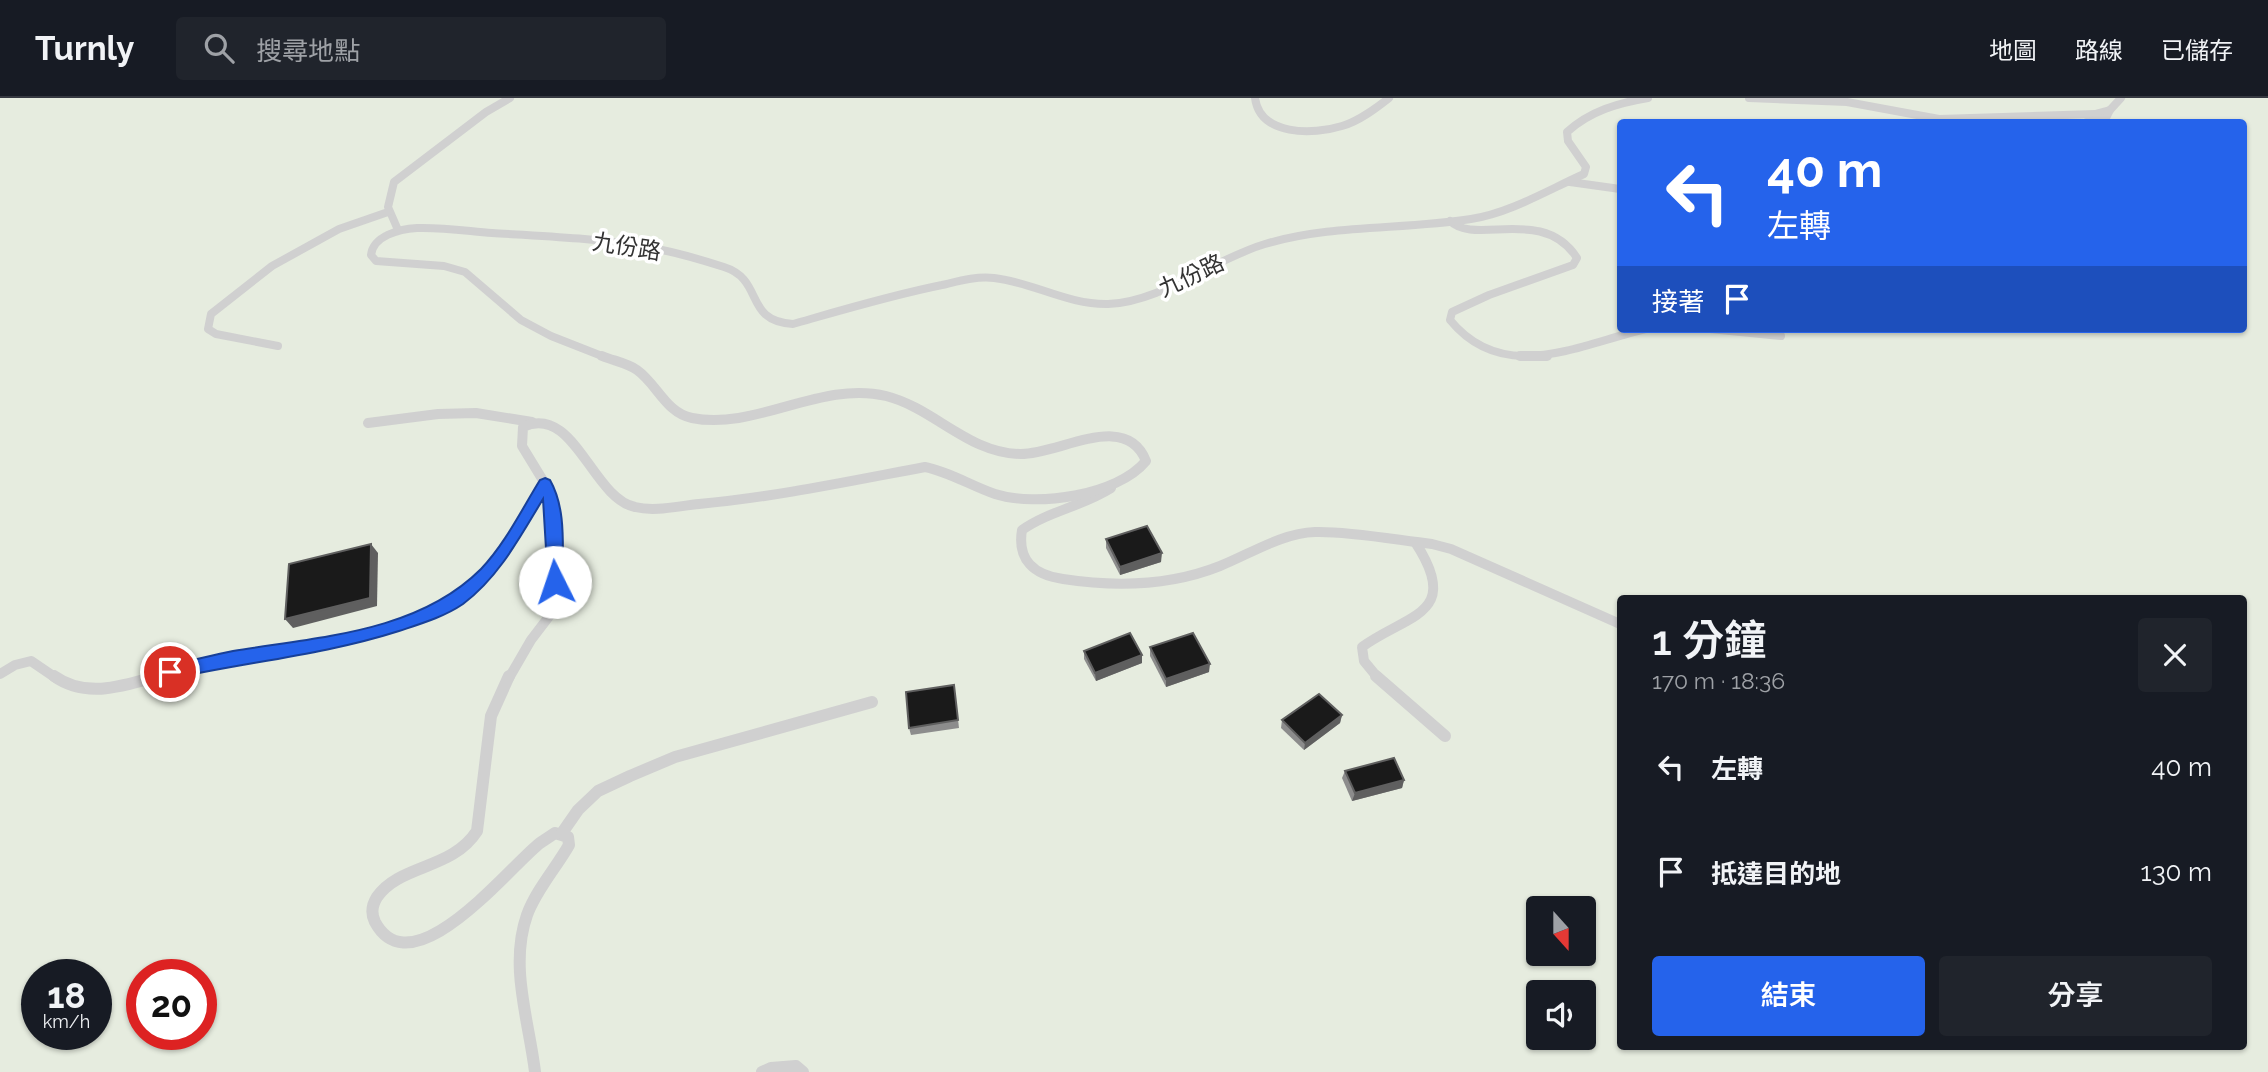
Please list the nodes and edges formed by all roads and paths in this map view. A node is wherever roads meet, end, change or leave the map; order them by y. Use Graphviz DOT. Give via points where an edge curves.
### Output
graph roads {
  1 [pos="510,98"];
  2 [pos="1255,98"];
  3 [pos="1389,98"];
  4 [pos="1648,98"];
  5 [pos="1749,98"];
  6 [pos="2121,98"];
  7 [pos="2110,110"];
  8 [pos="2101,119"];
  9 [pos="1570,182"];
  10 [pos="1617,189"];
  11 [pos="388,212"];
  12 [pos="1450,220"];
  13 [pos="398,230"];
  14 [pos="1633,333"];
  15 [pos="1746,333"];
  16 [pos="1781,337"];
  17 [pos="278,346"];
  18 [pos="532,422"];
  19 [pos="368,424"];
  20 [pos="1125,478"];
  21 [pos="545,484"];
  22 [pos="1415,542"];
  23 [pos="1617,623"];
  24 [pos="0,674"];
  25 [pos="872,702"];
  26 [pos="1445,736"];
  27 [pos="562,833"];
  28 [pos="535,1072"];
  29 [pos="762,1072"];
  30 [pos="803,1072"];
  1 -- 11 [label="lane" via="486,111 394,182 388,194"];
  2 -- 3 [label="lane" via="1256,111 1268,122 1311,132 1340,127"];
  4 -- 9 [label="lane" via="1612,107 1567,132 1586,167 1584,174"];
  5 -- 7 [label="lane" via="1847,102 1939,119 2070,116"];
  6 -- 7 [label="lane"];
  7 -- 8 [label="lane"];
  9 -- 10 [label="lane"];
  9 -- 12 [label="lane, 九份路" via="1493,214"];
  11 -- 13 [label="lane"];
  11 -- 17 [label="lane" via="351,223 308,244 260,273 211,314 208,329 216,334"];
  12 -- 13 [label="lane, 九份路" via="1338,230 1267,243 1218,261 1168,288 1124,302 1084,302 980,277 793,324 765,317 748,284 728,268 687,256 589,239"];
  12 -- 14 [label="lane" via="1464,229 1538,231 1566,244 1577,258 1573,265 1452,312 1450,320 1470,339 1500,354 1534,359"];
  13 -- 20 [label="lane" via="372,246 371,256 376,261 462,271 522,320 636,370 681,416 726,418 828,396 887,396 913,405 985,445 1021,454 1102,438 1131,440 1146,461"];
  15 -- 16 [label="lane"];
  18 -- 19 [label="lane" via="475,413"];
  18 -- 20 [label="lane" via="559,428 620,501 641,508 756,499 925,467 943,469 995,494 1027,502 1059,499"];
  18 -- 21 [label="lane" via="523,427 522,445"];
  20 -- 22 [label="lane" via="1083,504 1035,519 1022,530 1025,560 1033,569 1049,577 1101,585 1147,583 1218,567 1272,543 1314,531"];
  21 -- 24 [label="lane" via="487,572 456,600 422,617 302,648 233,658 103,689 80,689 61,682 31,661"];
  21 -- 27 [label="lane" via="554,518 557,606 531,640 491,716 477,831 454,855 388,886 373,899 376,925 402,941 430,937 446,929 546,837"];
  22 -- 23 [label="lane" via="1451,549"];
  22 -- 26 [label="lane" via="1430,572 1432,601 1411,621 1370,639 1362,654 1380,679"];
  25 -- 27 [label="lane" via="675,757 630,776 598,792"];
  27 -- 28 [label="lane" via="569,845 526,917 521,948"];
  29 -- 30 [label="lane" via="796,1066"];
}
